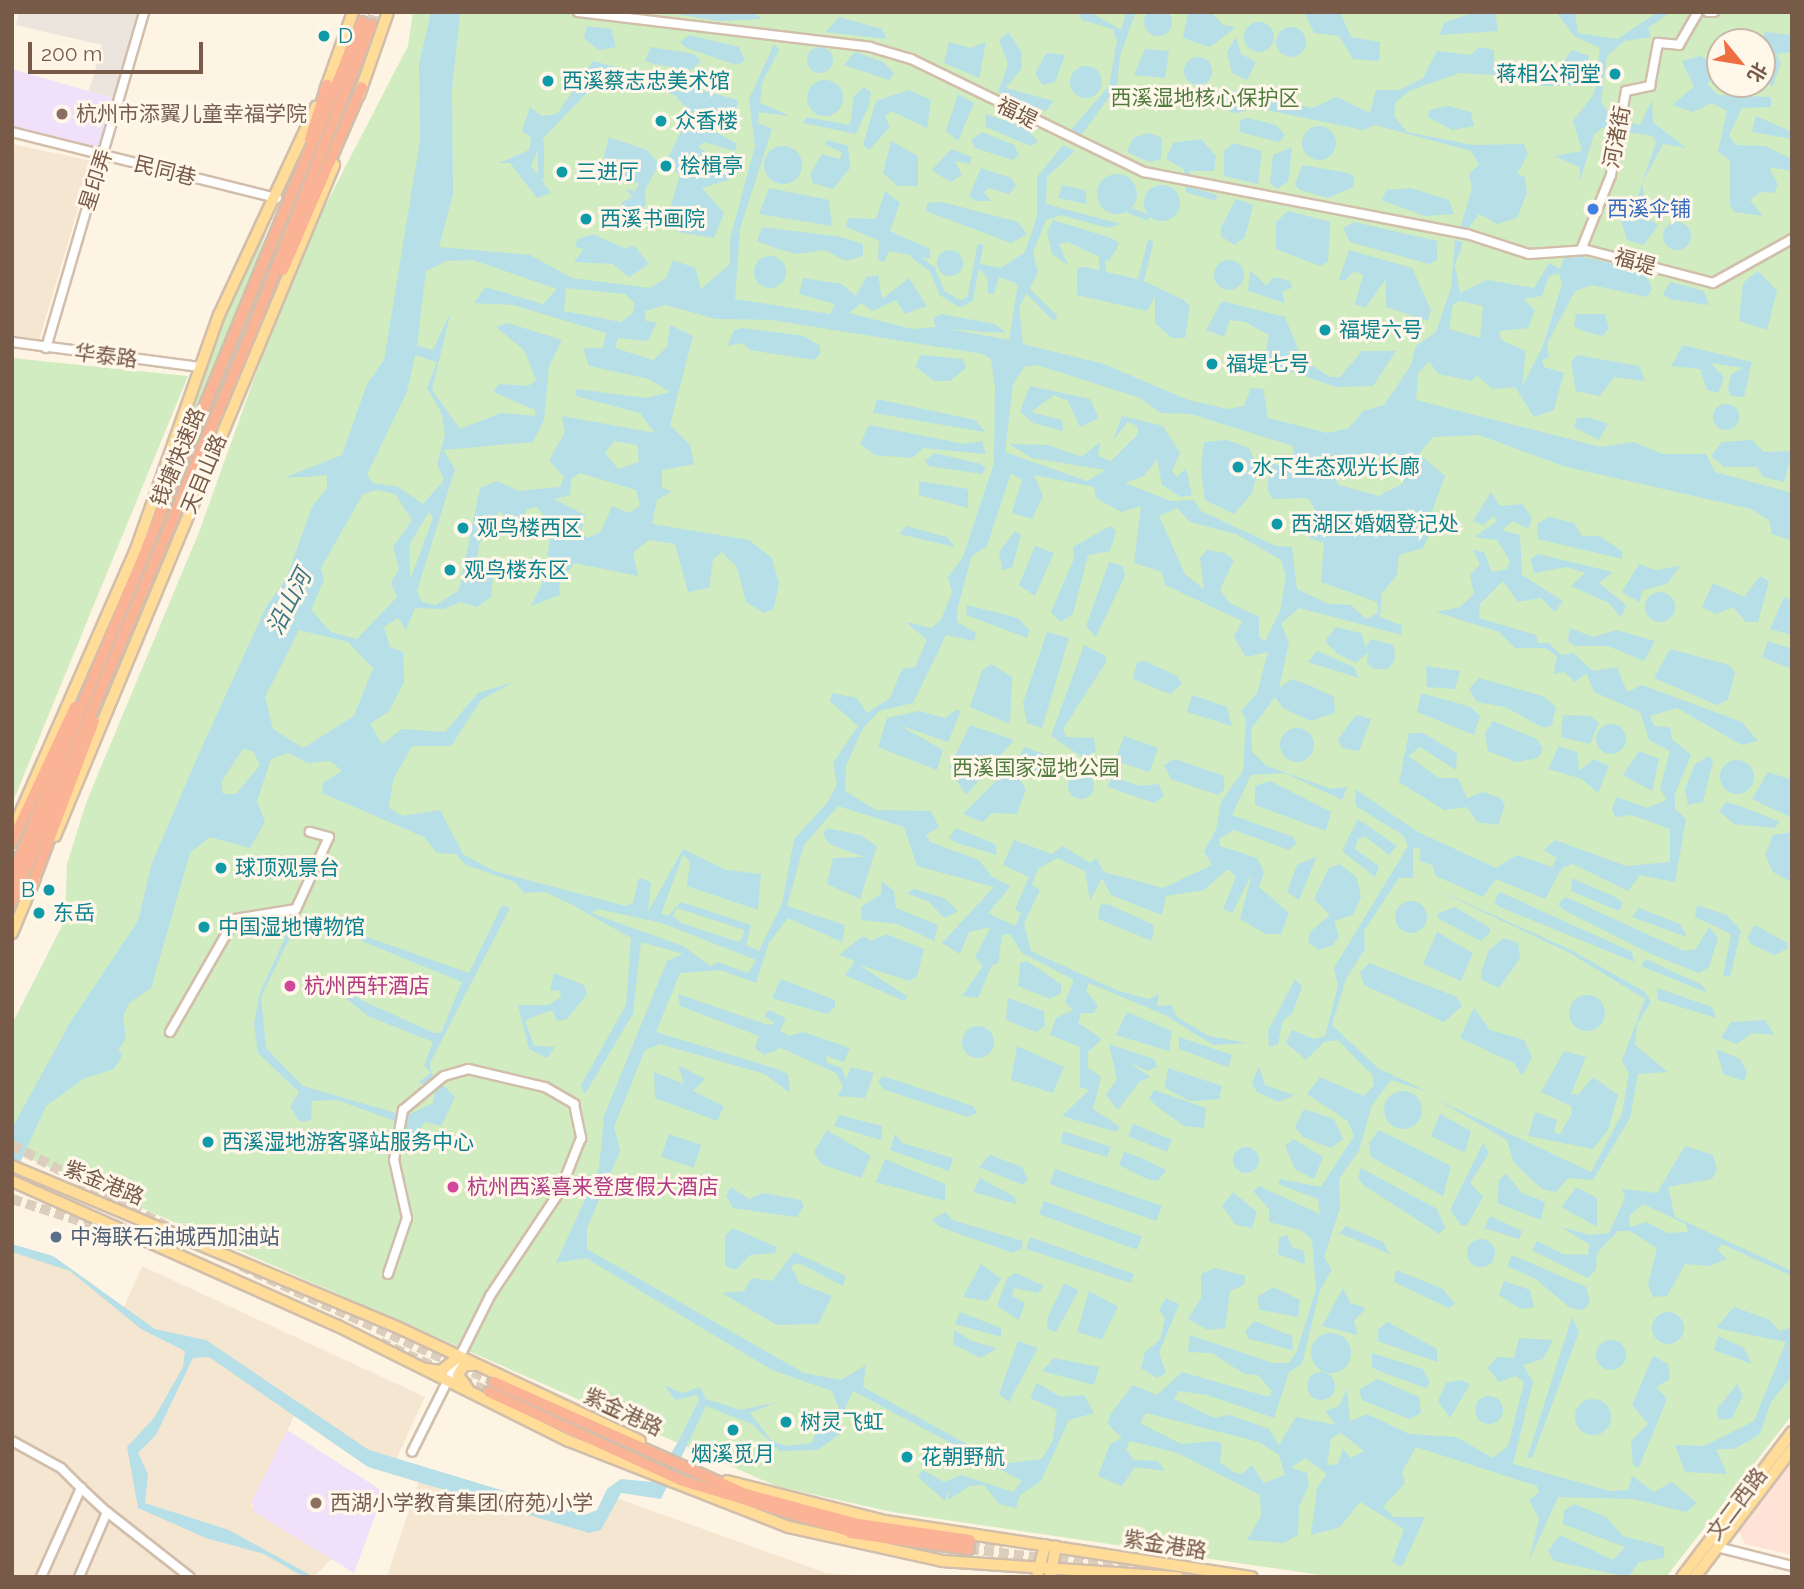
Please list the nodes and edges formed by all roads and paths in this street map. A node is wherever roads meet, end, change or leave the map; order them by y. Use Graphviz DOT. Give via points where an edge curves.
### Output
graph roads {
  1 [pos="144,12"];
  2 [pos="353,12"];
  3 [pos="388,12"];
  4 [pos="578,12"];
  5 [pos="1698,12"];
  6 [pos="1708,12"];
  7 [pos="1714,12"];
  8 [pos="327,85"];
  9 [pos="362,87"];
  10 [pos="12,132"];
  11 [pos="104,156"];
  12 [pos="276,198"];
  13 [pos="1792,239"];
  14 [pos="1583,246"];
  15 [pos="250,306"];
  16 [pos="249,338"];
  17 [pos="12,342"];
  18 [pos="46,348"];
  19 [pos="199,367"];
  20 [pos="104,652"];
  21 [pos="115,657"];
  22 [pos="313,830"];
  23 [pos="12,832"];
  24 [pos="12,842"];
  25 [pos="12,877"];
  26 [pos="32,885"];
  27 [pos="12,901"];
  28 [pos="12,933"];
  29 [pos="170,1032"];
  30 [pos="16,1168"];
  31 [pos="14,1182"];
  32 [pos="388,1274"];
  33 [pos="365,1342"];
  34 [pos="458,1357"];
  35 [pos="474,1365"];
  36 [pos="445,1383"];
  37 [pos="1792,1432"];
  38 [pos="12,1441"];
  39 [pos="578,1445"];
  40 [pos="1792,1449"];
  41 [pos="412,1452"];
  42 [pos="664,1456"];
  43 [pos="655,1474"];
  44 [pos="682,1475"];
  45 [pos="729,1482"];
  46 [pos="81,1488"];
  47 [pos="772,1497"];
  48 [pos="721,1503"];
  49 [pos="107,1512"];
  50 [pos="765,1518"];
  51 [pos="856,1528"];
  52 [pos="969,1544"];
  53 [pos="1045,1545"];
  54 [pos="1056,1547"];
  55 [pos="1717,1548"];
  56 [pos="1792,1566"];
  57 [pos="1039,1572"];
  58 [pos="1052,1572"];
  59 [pos="41,1577"];
  60 [pos="79,1577"];
  61 [pos="190,1577"];
  62 [pos="1178,1577"];
  63 [pos="1252,1577"];
  64 [pos="1682,1577"];
  65 [pos="1695,1577"];
  1 -- 11 [label="street, 星印弄"];
  2 -- 8 [label="main road, 天目山路"];
  3 -- 9 [label="main road, 天目山路"];
  4 -- 14 [label="street, 福堤" via="870,47 911,60 1115,162 1185,180 1454,231 1529,254"];
  5 -- 14 [label="street, 河渚街" via="1679,45 1662,41 1653,54 1650,86 1626,91 1620,130"];
  6 -- 7 [label="street"];
  8 -- 12 [label="main road, 天目山路"];
  8 -- 15 [label="highway"];
  9 -- 16 [label="highway"];
  9 -- 26 [label="main road, 天目山路"];
  10 -- 11 [label="street, 民同巷"];
  11 -- 12 [label="street, 民同巷"];
  11 -- 18 [label="street, 星印弄"];
  12 -- 19 [label="main road, 天目山路"];
  13 -- 14 [label="street, 福堤" via="1713,283"];
  15 -- 16 [label="highway, 钱塘快速路" via="367,23"];
  15 -- 20 [label="highway, 钱塘快速路"];
  16 -- 21 [label="highway, 钱塘快速路"];
  17 -- 18 [label="street, 华泰路"];
  18 -- 19 [label="street, 华泰路"];
  19 -- 23 [label="main road, 天目山路" via="135,552"];
  20 -- 24 [label="highway"];
  20 -- 25 [label="highway, 钱塘快速路"];
  21 -- 26 [label="highway"];
  21 -- 27 [label="highway, 钱塘快速路"];
  22 -- 29 [label="street" via="329,836 296,909 235,919"];
  26 -- 28 [label="main road, 天目山路"];
  30 -- 34 [label="main road, 紫金港路"];
  31 -- 33 [label="main road, 紫金港路"];
  32 -- 34 [label="street" via="407,1218 395,1174 402,1113 444,1076 483,1070 556,1091 574,1104 581,1120 578,1151 550,1212 490,1296"];
  33 -- 34 [label="main road" via="434,1372"];
  33 -- 36 [label="main road, 紫金港路"];
  34 -- 35 [label="main road, 紫金港路"];
  34 -- 36 [label="street"];
  35 -- 39 [label="main road" via="460,1369 461,1385"];
  35 -- 42 [label="main road, 紫金港路"];
  36 -- 39 [label="main road, 紫金港路"];
  36 -- 41 [label="street"];
  37 -- 64 [label="main road, 文二西路"];
  38 -- 46 [label="street" via="50,1460"];
  39 -- 43 [label="main road, 紫金港路"];
  40 -- 55 [label="main road, 文二西路"];
  42 -- 43 [label="highway" via="491,1387"];
  42 -- 44 [label="highway"];
  43 -- 44 [label="highway, 紫金港路"];
  44 -- 45 [label="highway"];
  44 -- 48 [label="highway"];
  44 -- 51 [label="highway, 紫金港路"];
  45 -- 47 [label="main road, 紫金港路"];
  46 -- 49 [label="street"];
  46 -- 59 [label="street"];
  47 -- 51 [label="highway"];
  47 -- 53 [label="main road, 紫金港路"];
  48 -- 50 [label="main road, 紫金港路"];
  49 -- 60 [label="street"];
  49 -- 61 [label="street"];
  50 -- 51 [label="highway"];
  50 -- 57 [label="main road, 紫金港路" via="910,1557"];
  51 -- 52 [label="highway"];
  53 -- 54 [label="main road, 紫金港路"];
  53 -- 57 [label="main road"];
  54 -- 58 [label="main road"];
  54 -- 63 [label="main road, 紫金港路"];
  55 -- 56 [label="street"];
  55 -- 65 [label="main road, 文二西路"];
  57 -- 58 [label="main road, 紫金港路"];
  58 -- 62 [label="main road, 紫金港路"];
}
